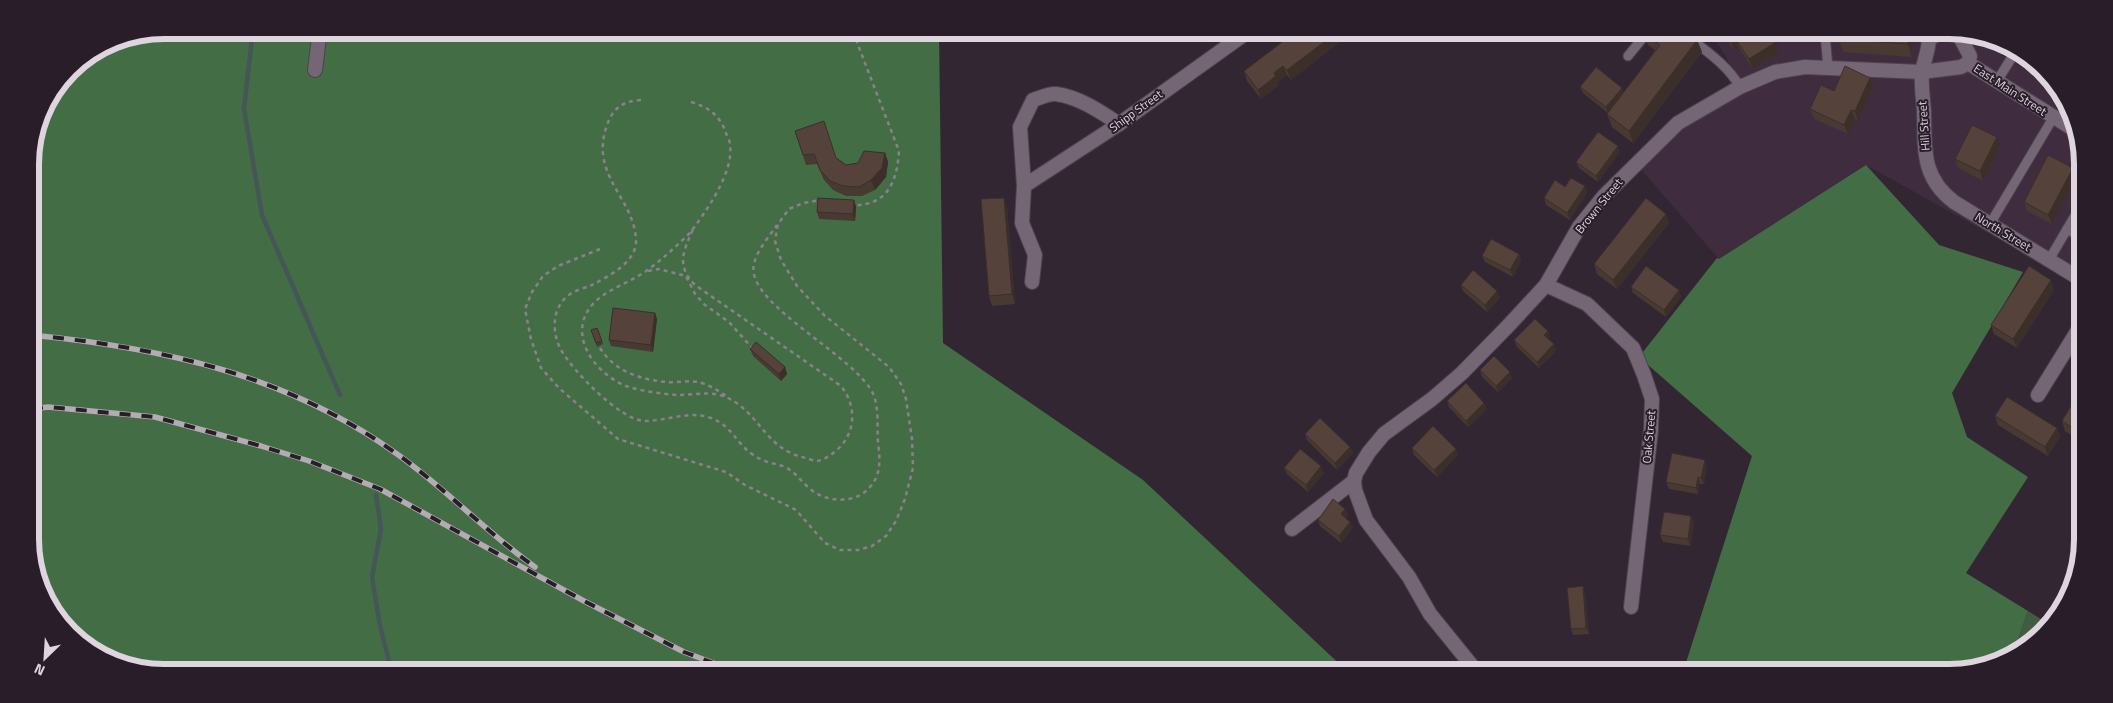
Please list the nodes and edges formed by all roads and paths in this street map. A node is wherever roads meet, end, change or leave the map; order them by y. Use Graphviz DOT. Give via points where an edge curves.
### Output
graph roads {
  1 [pos="319,39"];
  2 [pos="856,39"];
  3 [pos="1238,39"];
  4 [pos="1642,39"];
  5 [pos="1690,39"];
  6 [pos="1825,39"];
  7 [pos="1933,39"];
  8 [pos="1961,40"];
  9 [pos="1628,56"];
  10 [pos="2013,56"];
  11 [pos="1968,63"];
  12 [pos="1828,68"];
  13 [pos="315,70"];
  14 [pos="1922,72"];
  15 [pos="1997,81"];
  16 [pos="1740,87"];
  17 [pos="640,100"];
  18 [pos="691,102"];
  19 [pos="2052,118"];
  20 [pos="1120,124"];
  21 [pos="2069,127"];
  22 [pos="1933,178"];
  23 [pos="1024,186"];
  24 [pos="829,202"];
  25 [pos="848,204"];
  26 [pos="2074,217"];
  27 [pos="778,224"];
  28 [pos="1990,224"];
  29 [pos="694,227"];
  30 [pos="2067,229"];
  31 [pos="2074,233"];
  32 [pos="600,249"];
  33 [pos="2049,260"];
  34 [pos="645,272"];
  35 [pos="2074,275"];
  36 [pos="686,276"];
  37 [pos="1032,282"];
  38 [pos="1546,285"];
  39 [pos="2074,337"];
  40 [pos="600,348"];
  41 [pos="756,352"];
  42 [pos="2038,395"];
  43 [pos="732,400"];
  44 [pos="1354,481"];
  45 [pos="1292,530"];
  46 [pos="1631,607"];
  47 [pos="1471,664"];
  1 -- 13 [label="street"];
  2 -- 25 [label="path" via="898,152 898,170 892,186 883,196 862,205"];
  3 -- 20 [label="street, Shipp Street"];
  4 -- 9 [label="lane"];
  5 -- 16 [label="lane" via="1724,66"];
  6 -- 12 [label="lane"];
  7 -- 14 [label="street"];
  8 -- 11 [label="street, East Main Street" via="1970,56"];
  10 -- 15 [label="lane"];
  11 -- 14 [label="street, East Main Street" via="1961,67"];
  11 -- 15 [label="street, East Main Street"];
  12 -- 14 [label="street, Brown Street"];
  12 -- 16 [label="street, Brown Street" via="1806,67 1775,72"];
  14 -- 22 [label="street, Hill Street" via="1926,165"];
  15 -- 19 [label="street, East Main Street"];
  16 -- 38 [label="street, Brown Street" via="1678,123 1625,175 1579,227"];
  17 -- 27 [label="path" via="622,103 610,117 604,135 603,157 610,179 634,224 636,243 632,255 620,268 568,295 559,307 554,321 555,336 562,352 579,374 631,418 644,421 687,415 708,417 727,425 751,454 798,475 808,488 819,495 837,500 854,498 868,490 880,471 874,396 866,383 828,347 776,307 754,276 757,258"];
  18 -- 29 [label="path" via="714,112 730,145 724,177"];
  19 -- 21 [label="street, East Main Street"];
  19 -- 28 [label="lane"];
  20 -- 23 [label="street, Shipp Street"];
  20 -- 23 [label="street" via="1076,100 1054,94 1033,100 1020,127"];
  22 -- 28 [label="street, North Street" via="1944,194"];
  23 -- 37 [label="street" via="1022,223 1034,255"];
  24 -- 27 [label="path" via="820,200 789,209"];
  26 -- 30 [label="lane"];
  27 -- 32 [label="path" via="775,241 781,260 797,286 824,315 889,367 906,399 913,468 905,499 886,536 872,546 858,550 840,550 825,543 796,510 726,472 618,439 559,388 541,368 525,309 532,292 543,276 558,266"];
  28 -- 33 [label="street, North Street"];
  29 -- 34 [label="path"];
  29 -- 36 [label="path" via="684,249 682,262"];
  30 -- 31 [label="lane"];
  30 -- 33 [label="lane"];
  33 -- 35 [label="street, North Street"];
  34 -- 36 [label="path" via="659,269"];
  34 -- 43 [label="path" via="592,305 582,324 585,350 609,376 627,386 679,395 720,395"];
  36 -- 41 [label="path" via="705,305 728,322"];
  36 -- 43 [label="path" via="841,386 852,408 852,426 847,438 830,456 817,461 795,456 774,443"];
  38 -- 44 [label="street, Brown Street" via="1462,372 1384,434 1369,452"];
  38 -- 46 [label="street, Oak Street" via="1587,304 1632,348 1652,399"];
  39 -- 42 [label="street"];
  40 -- 43 [label="path" via="606,357 630,374 650,380 696,382 717,389"];
  44 -- 45 [label="street"];
  44 -- 47 [label="street" via="1366,520 1409,577 1430,614"];
}
